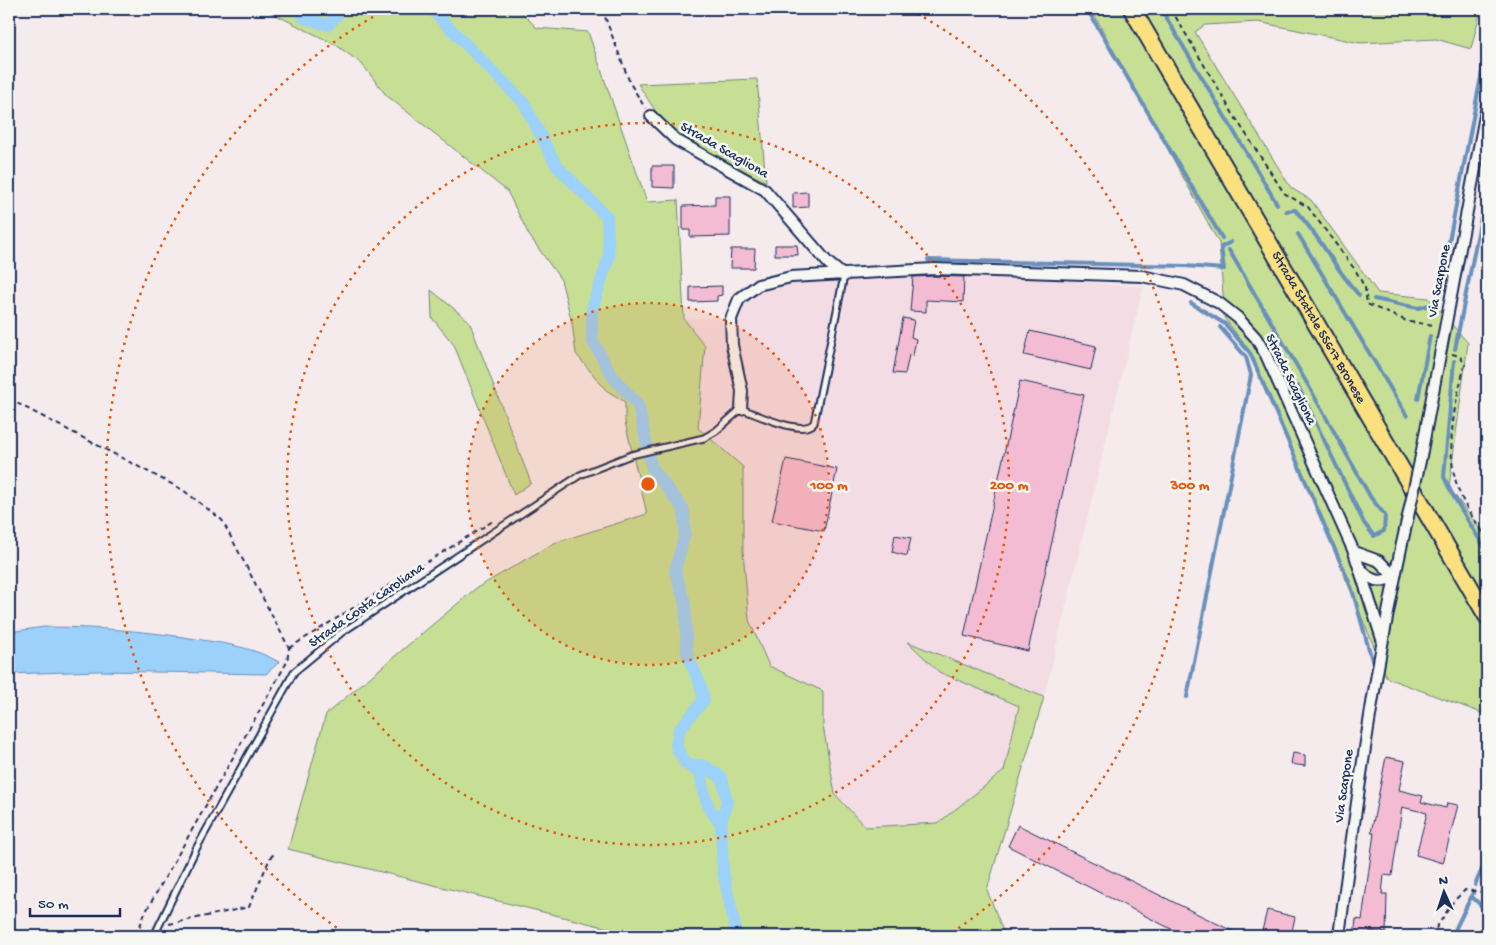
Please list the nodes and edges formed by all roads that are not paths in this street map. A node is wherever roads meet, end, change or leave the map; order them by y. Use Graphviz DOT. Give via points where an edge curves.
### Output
graph roads {
  1 [pos="1124,9"];
  2 [pos="1132,9"];
  3 [pos="1136,9"];
  4 [pos="1149,38"];
  5 [pos="1487,105"];
  6 [pos="651,116"];
  7 [pos="844,276"];
  8 [pos="741,409"];
  9 [pos="1400,549"];
  10 [pos="1354,552"];
  11 [pos="1380,562"];
  12 [pos="1360,568"];
  13 [pos="1394,576"];
  14 [pos="1487,616"];
  15 [pos="1382,639"];
  16 [pos="154,936"];
  17 [pos="1339,936"];
  1 -- 4 [label="main road"];
  2 -- 4 [label="main road"];
  3 -- 4 [label="main road"];
  4 -- 14 [label="main road, Strada Statale SS617 Bronese"];
  5 -- 9 [label="street, Via Scarpone, bridge" via="1420,461"];
  6 -- 7 [label="street, Strada Scagliona" via="676,140 765,190 828,263"];
  7 -- 8 [label="street, Strada Scagliona" via="791,277 758,285 740,299 731,319 731,332 742,391"];
  7 -- 8 [label="lane" via="814,423 805,429 794,428"];
  7 -- 10 [label="street, Strada Scagliona" via="934,269 1142,276 1184,285 1202,293 1238,318 1256,338"];
  8 -- 16 [label="lane, Strada Costa Caroliana" via="716,431 692,442 631,455 580,475 341,633 294,672 196,849"];
  9 -- 11 [label="street"];
  9 -- 13 [label="street, Via Scarpone"];
  10 -- 11 [label="street"];
  10 -- 12 [label="street, Strada Scagliona"];
  11 -- 13 [label="street"];
  12 -- 13 [label="street" via="1376,581"];
  12 -- 15 [label="street, Strada Scagliona"];
  13 -- 15 [label="street, Via Scarpone"];
  15 -- 17 [label="street, Via Scarpone" via="1367,725"];
}
